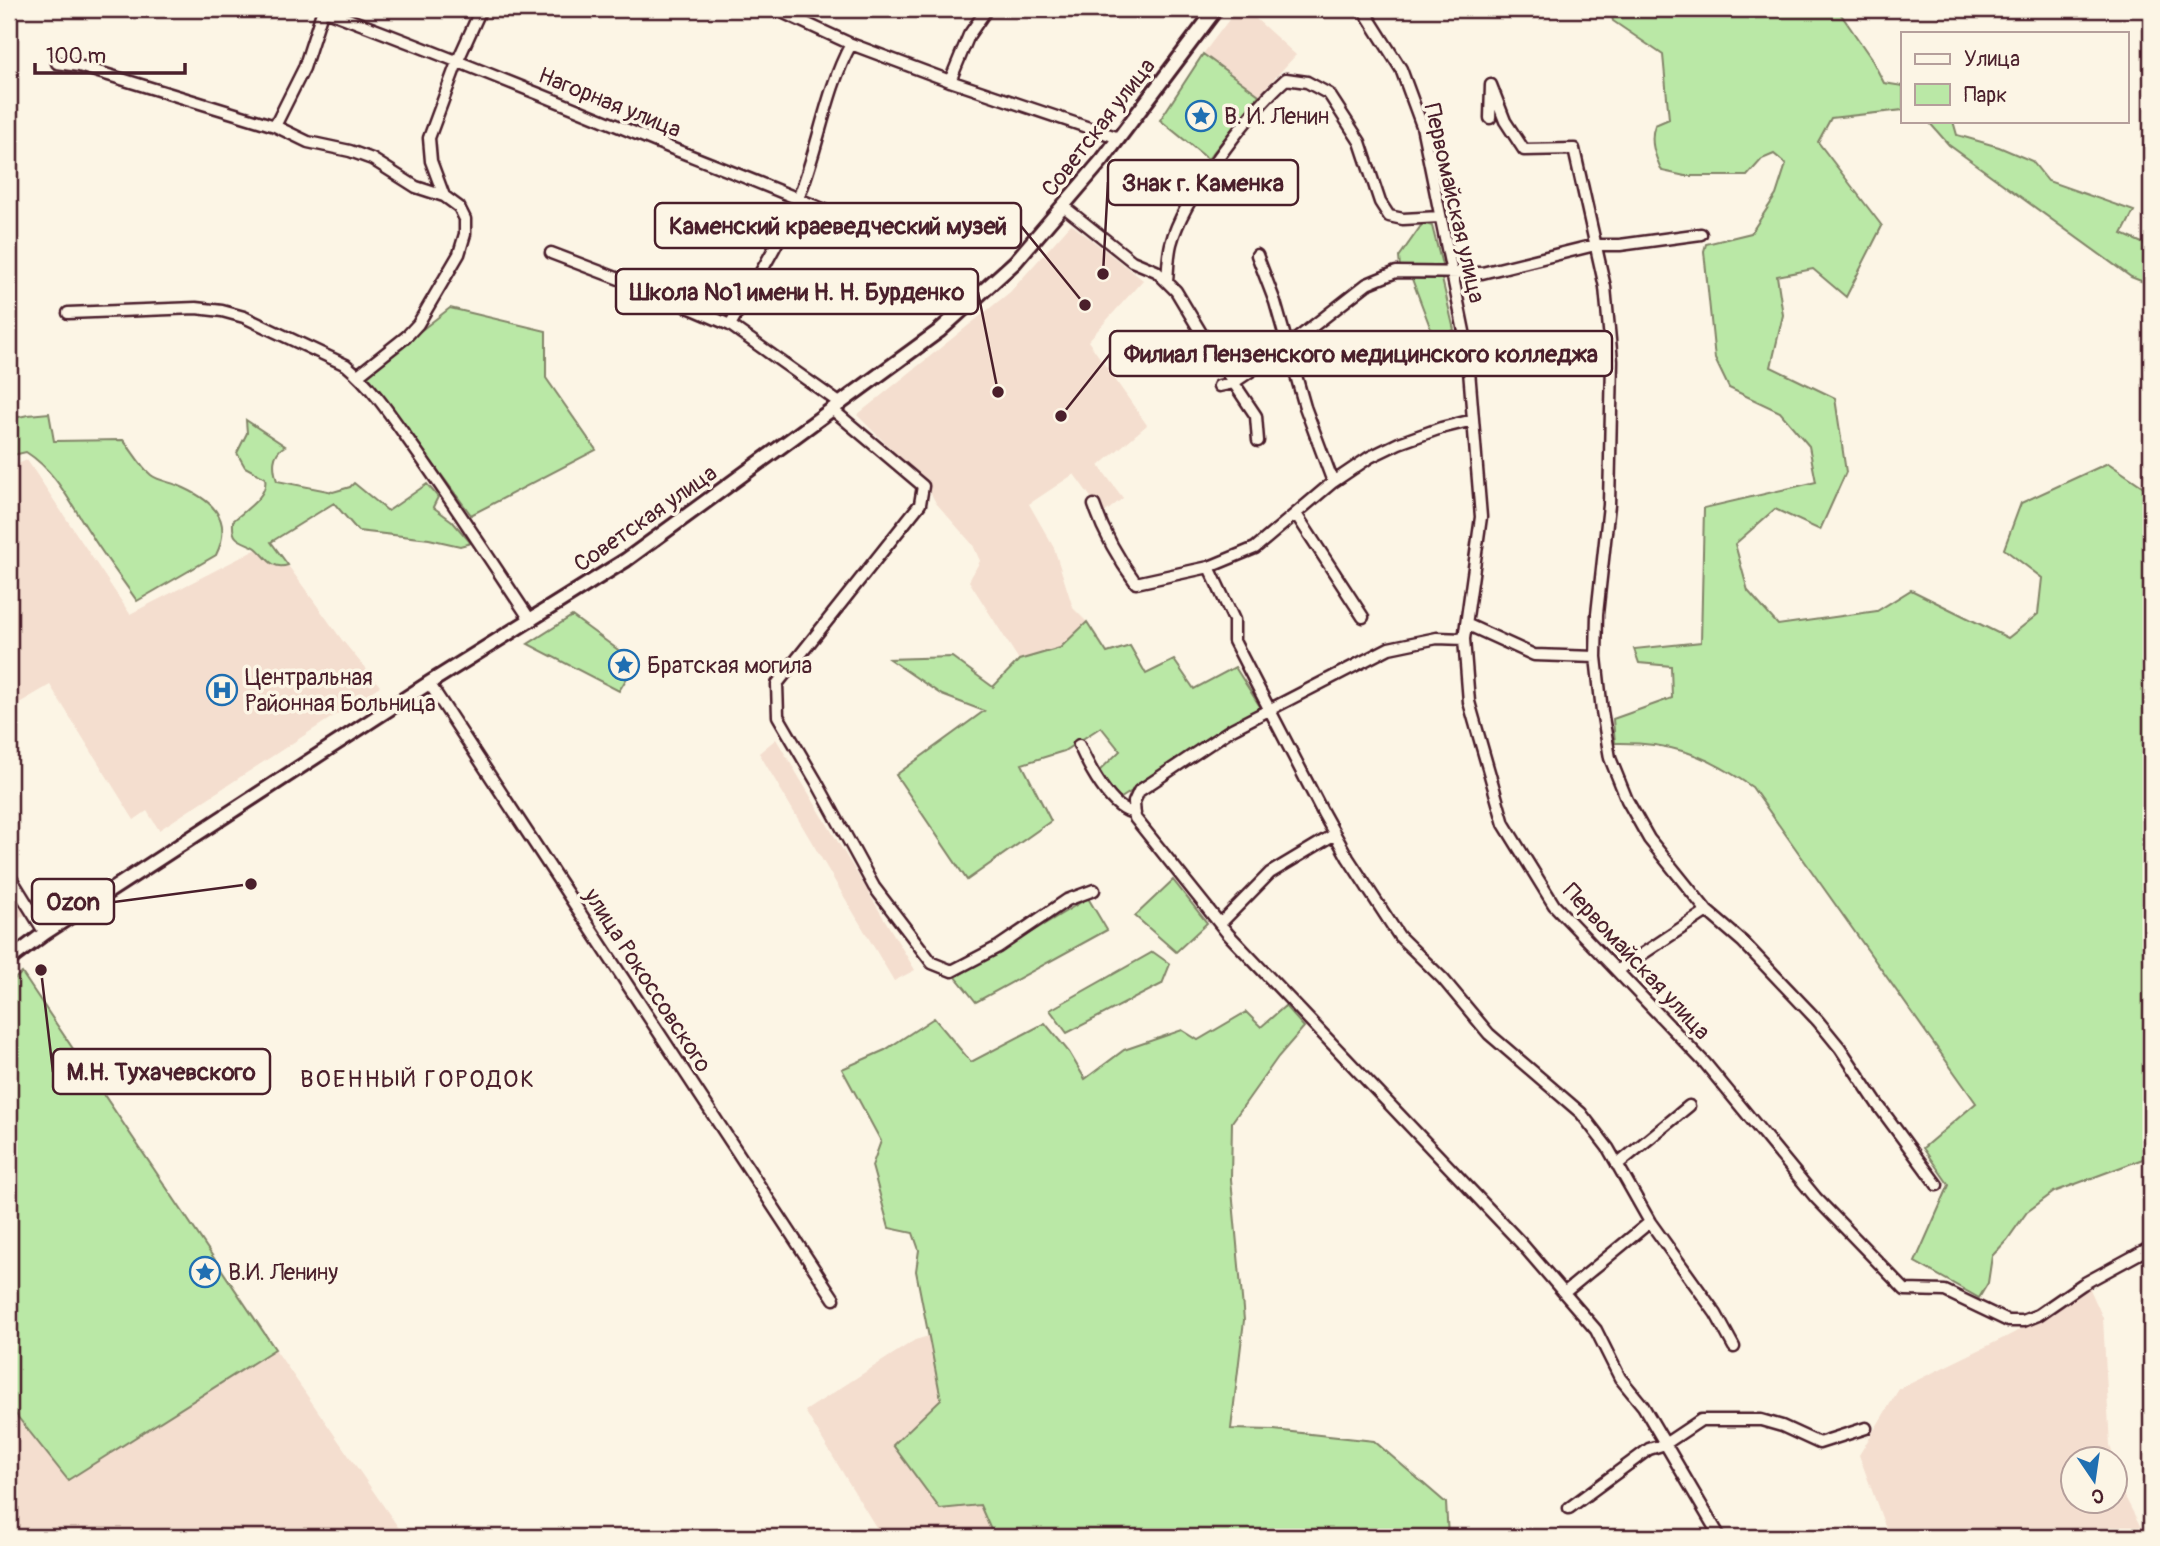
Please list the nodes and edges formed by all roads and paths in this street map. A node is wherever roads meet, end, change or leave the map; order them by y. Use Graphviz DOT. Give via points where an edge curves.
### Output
graph roads {
  1 [pos="322,9"];
  2 [pos="481,9"];
  3 [pos="775,9"];
  4 [pos="987,9"];
  5 [pos="1215,9"];
  6 [pos="1363,9"];
  7 [pos="851,44"];
  8 [pos="458,60"];
  9 [pos="57,63"];
  10 [pos="950,81"];
  11 [pos="1490,118"];
  12 [pos="275,127"];
  13 [pos="1119,138"];
  14 [pos="444,196"];
  15 [pos="799,197"];
  16 [pos="1063,206"];
  17 [pos="1440,217"];
  18 [pos="1701,234"];
  19 [pos="882,235"];
  20 [pos="1595,246"];
  21 [pos="551,253"];
  22 [pos="1256,255"];
  23 [pos="1451,273"];
  24 [pos="1167,282"];
  25 [pos="68,313"];
  26 [pos="730,325"];
  27 [pos="1289,345"];
  28 [pos="358,375"];
  29 [pos="1233,383"];
  30 [pos="1219,386"];
  31 [pos="837,407"];
  32 [pos="1473,420"];
  33 [pos="1258,441"];
  34 [pos="1333,482"];
  35 [pos="1094,505"];
  36 [pos="1296,514"];
  37 [pos="1209,567"];
  38 [pos="1363,617"];
  39 [pos="531,621"];
  40 [pos="1466,624"];
  41 [pos="1464,639"];
  42 [pos="1596,657"];
  43 [pos="429,683"];
  44 [pos="1270,709"];
  45 [pos="1079,745"];
  46 [pos="1135,813"];
  47 [pos="1335,834"];
  48 [pos="9,875"];
  49 [pos="1094,890"];
  50 [pos="1707,911"];
  51 [pos="1220,924"];
  52 [pos="45,933"];
  53 [pos="9,960"];
  54 [pos="1617,971"];
  55 [pos="1689,1106"];
  56 [pos="1617,1165"];
  57 [pos="1937,1185"];
  58 [pos="1650,1222"];
  59 [pos="2151,1247"];
  60 [pos="1564,1293"];
  61 [pos="834,1299"];
  62 [pos="1734,1347"];
  63 [pos="1866,1428"];
  64 [pos="1665,1444"];
  65 [pos="1569,1508"];
  66 [pos="1720,1537"];
  1 -- 8 [label="street, Нагорная улица"];
  1 -- 12 [label="street" via="304,68"];
  2 -- 8 [label="street"];
  3 -- 7 [label="street"];
  4 -- 10 [label="street" via="969,35"];
  5 -- 13 [label="main road, Советская улица"];
  6 -- 17 [label="street, Первомайская улица" via="1401,69 1422,126"];
  7 -- 10 [label="street"];
  7 -- 15 [label="street" via="837,69"];
  8 -- 14 [label="street" via="429,138 430,162"];
  8 -- 15 [label="street, Нагорная улица"];
  9 -- 12 [label="street"];
  10 -- 13 [label="street"];
  11 -- 20 [label="street" via="1491,85 1505,121 1524,150 1574,149"];
  12 -- 14 [label="street" via="308,142 372,159 416,187"];
  13 -- 16 [label="main road, Советская улица"];
  14 -- 28 [label="street" via="459,207 465,219 459,254 418,324"];
  15 -- 19 [label="street, Нагорная улица"];
  15 -- 26 [label="street"];
  16 -- 24 [label="street" via="1132,261 1156,271"];
  16 -- 31 [label="main road, Советская улица" via="998,279 939,331"];
  17 -- 23 [label="street, Первомайская улица"];
  17 -- 24 [label="street" via="1389,216 1360,142 1329,94 1307,82 1286,79 1267,95 1182,214 1171,245"];
  18 -- 20 [label="street"];
  20 -- 23 [label="street" via="1482,273"];
  20 -- 42 [label="street" via="1605,286 1612,361 1609,505"];
  21 -- 26 [label="street"];
  22 -- 27 [label="street"];
  23 -- 27 [label="street" via="1396,272 1367,284"];
  23 -- 32 [label="street, Первомайская улица" via="1467,346"];
  24 -- 29 [label="street"];
  25 -- 28 [label="street" via="222,311 279,333"];
  26 -- 31 [label="street"];
  27 -- 29 [label="street"];
  27 -- 34 [label="street" via="1305,407"];
  28 -- 39 [label="street" via="449,497"];
  29 -- 30 [label="street"];
  29 -- 33 [label="street" via="1256,416"];
  31 -- 39 [label="main road, Советская улица" via="626,560"];
  31 -- 49 [label="street" via="923,486 920,504 777,684 778,716 874,887 932,963 952,971 998,947 1067,900"];
  32 -- 34 [label="street" via="1399,443"];
  32 -- 40 [label="street, Первомайская улица" via="1481,517"];
  34 -- 36 [label="street"];
  35 -- 37 [label="street" via="1102,528 1136,583"];
  36 -- 37 [label="street" via="1255,548"];
  36 -- 38 [label="street"];
  37 -- 44 [label="street" via="1234,620 1234,641"];
  39 -- 43 [label="main road, Советская улица"];
  40 -- 41 [label="street, Первомайская улица"];
  40 -- 42 [label="street" via="1534,654"];
  41 -- 44 [label="street" via="1437,638 1389,648"];
  41 -- 54 [label="street, Первомайская улица" via="1469,702 1504,824 1554,905"];
  42 -- 50 [label="street" via="1611,758 1627,800 1649,839"];
  43 -- 52 [label="main road, Советская улица"];
  43 -- 61 [label="street, улица Рокоссовского"];
  44 -- 46 [label="street" via="1139,791"];
  44 -- 47 [label="street"];
  45 -- 46 [label="street" via="1106,792 1128,813"];
  46 -- 51 [label="street"];
  47 -- 51 [label="street" via="1270,873"];
  47 -- 56 [label="street" via="1399,936 1489,1034 1581,1113"];
  48 -- 52 [label="street"];
  50 -- 54 [label="street"];
  50 -- 57 [label="street" via="1818,1021"];
  51 -- 60 [label="street"];
  52 -- 53 [label="main road, Советская улица"];
  54 -- 59 [label="street, Первомайская улица" via="1705,1063 1816,1198 1905,1290 1945,1291 2008,1321 2023,1321"];
  55 -- 56 [label="street"];
  56 -- 58 [label="street"];
  58 -- 60 [label="street"];
  58 -- 62 [label="street"];
  60 -- 64 [label="street" via="1596,1330 1620,1377"];
  63 -- 64 [label="street" via="1819,1443 1761,1420 1701,1420"];
  64 -- 65 [label="street" via="1650,1449"];
  64 -- 66 [label="street"];
}
